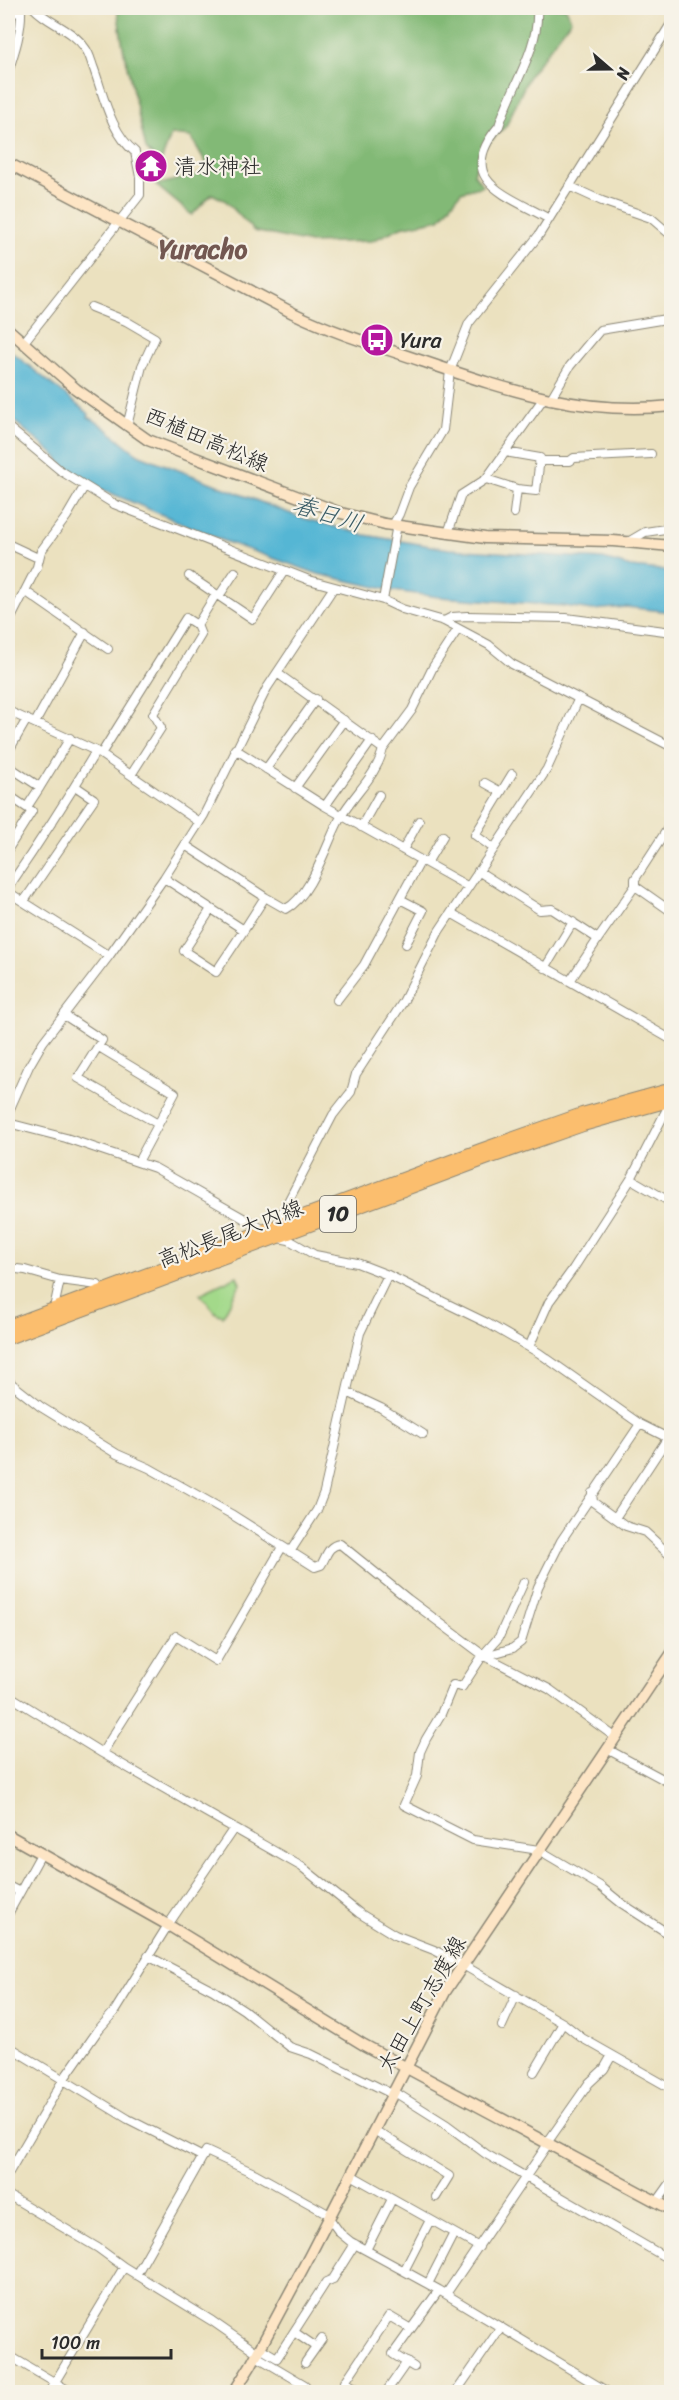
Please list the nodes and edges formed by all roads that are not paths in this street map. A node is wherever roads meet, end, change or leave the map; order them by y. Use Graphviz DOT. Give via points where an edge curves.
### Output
graph roads {
  1 [pos="34,8"];
  2 [pos="537,8"];
  3 [pos="21,9"];
  4 [pos="8,14"];
  5 [pos="672,22"];
  6 [pos="8,72"];
  7 [pos="8,163"];
  8 [pos="569,186"];
  9 [pos="549,219"];
  10 [pos="120,221"];
  11 [pos="672,236"];
  12 [pos="91,307"];
  13 [pos="672,318"];
  14 [pos="8,330"];
  15 [pos="24,342"];
  16 [pos="450,371"];
  17 [pos="546,400"];
  18 [pos="672,406"];
  19 [pos="8,426"];
  20 [pos="127,426"];
  21 [pos="505,452"];
  22 [pos="651,454"];
  23 [pos="539,461"];
  24 [pos="486,479"];
  25 [pos="84,487"];
  26 [pos="517,489"];
  27 [pos="514,513"];
  28 [pos="393,525"];
  29 [pos="672,528"];
  30 [pos="448,533"];
  31 [pos="628,542"];
  32 [pos="8,544"];
  33 [pos="672,546"];
  34 [pos="38,558"];
  35 [pos="284,570"];
  36 [pos="235,572"];
  37 [pos="189,576"];
  38 [pos="334,587"];
  39 [pos="25,591"];
  40 [pos="218,595"];
  41 [pos="384,597"];
  42 [pos="444,621"];
  43 [pos="8,624"];
  44 [pos="197,625"];
  45 [pos="458,629"];
  46 [pos="85,632"];
  47 [pos="672,632"];
  48 [pos="108,648"];
  49 [pos="277,673"];
  50 [pos="316,699"];
  51 [pos="579,700"];
  52 [pos="8,711"];
  53 [pos="344,720"];
  54 [pos="31,721"];
  55 [pos="70,738"];
  56 [pos="372,740"];
  57 [pos="672,747"];
  58 [pos="235,749"];
  59 [pos="384,749"];
  60 [pos="8,752"];
  61 [pos="99,752"];
  62 [pos="8,766"];
  63 [pos="266,769"];
  64 [pos="512,774"];
  65 [pos="131,775"];
  66 [pos="485,783"];
  67 [pos="75,786"];
  68 [pos="40,787"];
  69 [pos="295,788"];
  70 [pos="501,792"];
  71 [pos="8,795"];
  72 [pos="379,795"];
  73 [pos="325,806"];
  74 [pos="27,807"];
  75 [pos="342,816"];
  76 [pos="419,821"];
  77 [pos="199,822"];
  78 [pos="672,822"];
  79 [pos="361,826"];
  80 [pos="443,836"];
  81 [pos="185,844"];
  82 [pos="493,848"];
  83 [pos="8,849"];
  84 [pos="403,850"];
  85 [pos="424,862"];
  86 [pos="478,871"];
  87 [pos="164,878"];
  88 [pos="467,886"];
  89 [pos="635,886"];
  90 [pos="8,890"];
  91 [pos="265,897"];
  92 [pos="400,898"];
  93 [pos="24,901"];
  94 [pos="211,909"];
  95 [pos="672,912"];
  96 [pos="451,913"];
  97 [pos="573,922"];
  98 [pos="244,930"];
  99 [pos="598,939"];
  100 [pos="406,944"];
  101 [pos="109,956"];
  102 [pos="545,968"];
  103 [pos="570,981"];
  104 [pos="338,1000"];
  105 [pos="64,1015"];
  106 [pos="672,1040"];
  107 [pos="99,1047"];
  108 [pos="672,1089"];
  109 [pos="672,1100"];
  110 [pos="8,1113"];
  111 [pos="8,1123"];
  112 [pos="158,1124"];
  113 [pos="505,1147"];
  114 [pos="138,1162"];
  115 [pos="631,1179"];
  116 [pos="672,1203"];
  117 [pos="282,1224"];
  118 [pos="265,1230"];
  119 [pos="277,1237"];
  120 [pos="8,1268"];
  121 [pos="388,1275"];
  122 [pos="60,1280"];
  123 [pos="101,1292"];
  124 [pos="54,1308"];
  125 [pos="8,1326"];
  126 [pos="8,1338"];
  127 [pos="529,1347"];
  128 [pos="8,1381"];
  129 [pos="346,1392"];
  130 [pos="640,1424"];
  131 [pos="423,1434"];
  132 [pos="669,1440"];
  133 [pos="592,1493"];
  134 [pos="615,1518"];
  135 [pos="282,1547"];
  136 [pos="290,1552"];
  137 [pos="672,1557"];
  138 [pos="524,1582"];
  139 [pos="672,1653"];
  140 [pos="488,1654"];
  141 [pos="8,1695"];
  142 [pos="615,1737"];
  143 [pos="607,1749"];
  144 [pos="102,1753"];
  145 [pos="672,1784"];
  146 [pos="234,1828"];
  147 [pos="8,1835"];
  148 [pos="539,1850"];
  149 [pos="41,1854"];
  150 [pos="8,1886"];
  151 [pos="20,1892"];
  152 [pos="8,1914"];
  153 [pos="168,1925"];
  154 [pos="672,1936"];
  155 [pos="148,1956"];
  156 [pos="463,1965"];
  157 [pos="516,1995"];
  158 [pos="562,2023"];
  159 [pos="502,2026"];
  160 [pos="8,2046"];
  161 [pos="612,2055"];
  162 [pos="406,2067"];
  163 [pos="534,2072"];
  164 [pos="63,2080"];
  165 [pos="672,2089"];
  166 [pos="393,2093"];
  167 [pos="374,2130"];
  168 [pos="547,2144"];
  169 [pos="203,2157"];
  170 [pos="8,2174"];
  171 [pos="351,2175"];
  172 [pos="526,2176"];
  173 [pos="672,2181"];
  174 [pos="436,2198"];
  175 [pos="393,2199"];
  176 [pos="9,2200"];
  177 [pos="657,2202"];
  178 [pos="672,2210"];
  179 [pos="330,2217"];
  180 [pos="430,2220"];
  181 [pos="454,2233"];
  182 [pos="355,2244"];
  183 [pos="479,2247"];
  184 [pos="366,2250"];
  185 [pos="672,2261"];
  186 [pos="124,2267"];
  187 [pos="404,2271"];
  188 [pos="136,2275"];
  189 [pos="428,2284"];
  190 [pos="443,2292"];
  191 [pos="501,2327"];
  192 [pos="411,2329"];
  193 [pos="294,2332"];
  194 [pos="322,2339"];
  195 [pos="316,2347"];
  196 [pos="258,2352"];
  197 [pos="8,2355"];
  198 [pos="305,2363"];
  199 [pos="56,2382"];
  200 [pos="49,2392"];
  201 [pos="71,2392"];
  202 [pos="234,2392"];
  203 [pos="302,2392"];
  204 [pos="362,2392"];
  205 [pos="386,2392"];
  206 [pos="456,2392"];
  207 [pos="608,2392"];
  1 -- 10 [label="street" via="76,37 87,50 123,143 135,152 140,195"];
  2 -- 9 [label="street" via="534,41 499,126 481,155 481,166 492,186"];
  3 -- 4 [label="street"];
  3 -- 6 [label="street"];
  5 -- 8 [label="street"];
  7 -- 10 [label="main road"];
  8 -- 9 [label="street"];
  8 -- 11 [label="street" via="651,218"];
  9 -- 16 [label="street" via="469,323"];
  10 -- 15 [label="street"];
  10 -- 16 [label="main road" via="315,324"];
  12 -- 20 [label="street" via="155,338 142,366"];
  13 -- 17 [label="street" via="600,330"];
  14 -- 15 [label="main road, 西植田高松線"];
  15 -- 20 [label="main road, 西植田高松線"];
  16 -- 17 [label="main road"];
  16 -- 28 [label="street" via="443,430 409,486"];
  17 -- 18 [label="main road" via="600,408"];
  17 -- 21 [label="street"];
  19 -- 25 [label="street"];
  20 -- 28 [label="main road, 西植田高松線" via="148,440 270,488 341,513"];
  21 -- 23 [label="street" via="540,458"];
  21 -- 24 [label="street"];
  22 -- 23 [label="street"];
  23 -- 26 [label="street" via="536,491"];
  24 -- 26 [label="street"];
  24 -- 30 [label="street" via="461,495"];
  25 -- 34 [label="street"];
  25 -- 35 [label="street" via="134,513"];
  26 -- 27 [label="street"];
  28 -- 30 [label="main road, 西植田高松線"];
  28 -- 41 [label="street" via="396,530"];
  29 -- 31 [label="street" via="645,532"];
  30 -- 31 [label="main road, 西植田高松線" via="485,538"];
  31 -- 33 [label="main road, 西植田高松線"];
  32 -- 34 [label="street"];
  34 -- 39 [label="street" via="38,567"];
  35 -- 38 [label="street"];
  35 -- 40 [label="street" via="253,619"];
  36 -- 40 [label="street"];
  37 -- 40 [label="street"];
  38 -- 41 [label="street"];
  38 -- 49 [label="street"];
  39 -- 43 [label="street"];
  39 -- 46 [label="street"];
  40 -- 44 [label="street"];
  41 -- 42 [label="street" via="402,609"];
  42 -- 45 [label="street"];
  42 -- 47 [label="street" via="466,616 566,618"];
  44 -- 61 [label="street" via="186,618"];
  44 -- 65 [label="street" via="201,635 153,714 161,728"];
  45 -- 51 [label="street"];
  45 -- 59 [label="street" via="412,710"];
  46 -- 48 [label="street"];
  46 -- 54 [label="street"];
  49 -- 50 [label="street"];
  49 -- 58 [label="street"];
  50 -- 53 [label="street"];
  50 -- 63 [label="street"];
  51 -- 57 [label="street"];
  51 -- 82 [label="street" via="547,770"];
  52 -- 54 [label="street"];
  53 -- 56 [label="street"];
  53 -- 69 [label="street"];
  54 -- 55 [label="street"];
  54 -- 60 [label="street"];
  55 -- 61 [label="street"];
  55 -- 68 [label="street"];
  56 -- 59 [label="street"];
  56 -- 73 [label="street"];
  58 -- 63 [label="street"];
  58 -- 77 [label="street"];
  59 -- 75 [label="street" via="380,764"];
  61 -- 65 [label="street"];
  61 -- 67 [label="street"];
  62 -- 68 [label="street"];
  63 -- 69 [label="street"];
  64 -- 70 [label="street"];
  65 -- 77 [label="street"];
  66 -- 70 [label="street"];
  67 -- 90 [label="street"];
  67 -- 93 [label="street" via="94,799"];
  68 -- 74 [label="street"];
  69 -- 73 [label="street"];
  70 -- 82 [label="street" via="475,835"];
  71 -- 74 [label="street"];
  72 -- 79 [label="street"];
  73 -- 75 [label="street"];
  74 -- 83 [label="street" via="32,811"];
  75 -- 79 [label="street"];
  75 -- 91 [label="street" via="296,904 286,909"];
  76 -- 84 [label="street"];
  77 -- 81 [label="street"];
  78 -- 89 [label="street" via="635,879"];
  79 -- 84 [label="street"];
  80 -- 85 [label="street"];
  81 -- 87 [label="street"];
  81 -- 91 [label="street"];
  82 -- 86 [label="street"];
  84 -- 85 [label="street"];
  85 -- 88 [label="street"];
  85 -- 92 [label="street"];
  86 -- 88 [label="street"];
  86 -- 97 [label="street" via="540,910 552,909"];
  87 -- 94 [label="street"];
  87 -- 101 [label="street"];
  88 -- 96 [label="street"];
  89 -- 95 [label="street"];
  89 -- 99 [label="street"];
  90 -- 93 [label="street"];
  91 -- 98 [label="street"];
  92 -- 100 [label="street" via="423,911"];
  92 -- 104 [label="street" via="364,965"];
  93 -- 101 [label="street"];
  94 -- 98 [label="street"];
  94 -- 98 [label="street" via="184,951 208,967 216,972"];
  96 -- 102 [label="street"];
  96 -- 117 [label="street" via="403,1002 356,1074 351,1092 316,1144 280,1217"];
  97 -- 99 [label="street"];
  97 -- 102 [label="street"];
  99 -- 103 [label="street"];
  101 -- 105 [label="street"];
  102 -- 103 [label="street"];
  103 -- 106 [label="street"];
  105 -- 107 [label="street" via="102,1040"];
  105 -- 110 [label="street" via="29,1066"];
  107 -- 112 [label="street" via="175,1093"];
  107 -- 112 [label="street" via="78,1078"];
  108 -- 113 [label="main road, 高松長尾大内線 / 10" via="582,1114"];
  109 -- 113 [label="main road, 高松長尾大内線 / 10"];
  109 -- 115 [label="street"];
  111 -- 114 [label="street"];
  112 -- 114 [label="street"];
  113 -- 117 [label="main road, 高松長尾大内線 / 10"];
  113 -- 119 [label="main road, 高松長尾大内線 / 10"];
  114 -- 118 [label="street"];
  115 -- 116 [label="street"];
  115 -- 127 [label="street" via="549,1302"];
  117 -- 118 [label="main road, 高松長尾大内線 / 10"];
  118 -- 119 [label="street"];
  118 -- 123 [label="main road, 高松長尾大内線 / 10"];
  119 -- 121 [label="street" via="315,1255 357,1263"];
  119 -- 126 [label="main road, 高松長尾大内線 / 10"];
  120 -- 122 [label="street"];
  121 -- 127 [label="street"];
  121 -- 129 [label="street" via="360,1333"];
  122 -- 123 [label="street" via="98,1286"];
  122 -- 124 [label="street"];
  123 -- 124 [label="main road, 高松長尾大内線 / 10"];
  124 -- 125 [label="main road, 高松長尾大内線 / 10"];
  127 -- 130 [label="street"];
  128 -- 135 [label="street" via="41,1407 117,1454 231,1514"];
  129 -- 131 [label="street"];
  129 -- 136 [label="street" via="324,1492"];
  130 -- 132 [label="street"];
  130 -- 133 [label="street"];
  132 -- 134 [label="street"];
  133 -- 134 [label="street" via="593,1502"];
  133 -- 140 [label="street" via="538,1587 521,1641 513,1648"];
  134 -- 137 [label="street" via="645,1532"];
  135 -- 136 [label="street"];
  135 -- 144 [label="street" via="216,1661 176,1636"];
  136 -- 140 [label="street" via="319,1567 329,1549 340,1544 408,1599"];
  138 -- 140 [label="street" via="508,1622"];
  139 -- 142 [label="main road, 太田上町志度線"];
  140 -- 142 [label="street" via="549,1689"];
  140 -- 148 [label="street" via="462,1687 453,1685 420,1752 417,1776 404,1805 473,1840"];
  141 -- 144 [label="street"];
  142 -- 143 [label="main road, 太田上町志度線"];
  143 -- 145 [label="street"];
  143 -- 148 [label="main road, 太田上町志度線"];
  144 -- 146 [label="street"];
  146 -- 153 [label="street"];
  146 -- 156 [label="street" via="302,1866 395,1935"];
  147 -- 149 [label="main road"];
  148 -- 154 [label="street"];
  148 -- 156 [label="main road, 太田上町志度線"];
  149 -- 151 [label="street"];
  149 -- 153 [label="main road"];
  150 -- 151 [label="street"];
  151 -- 152 [label="street"];
  153 -- 155 [label="street"];
  153 -- 162 [label="main road"];
  155 -- 164 [label="street" via="114,2012"];
  155 -- 166 [label="street" via="213,1990 290,2047"];
  156 -- 157 [label="street"];
  156 -- 162 [label="main road, 太田上町志度線"];
  157 -- 158 [label="street"];
  157 -- 159 [label="street"];
  158 -- 161 [label="street"];
  158 -- 163 [label="street"];
  160 -- 164 [label="street"];
  161 -- 165 [label="street"];
  161 -- 168 [label="street"];
  162 -- 166 [label="main road, 太田上町志度線"];
  162 -- 168 [label="main road"];
  164 -- 169 [label="street"];
  164 -- 170 [label="street"];
  166 -- 167 [label="main road, 太田上町志度線"];
  166 -- 172 [label="street"];
  167 -- 171 [label="main road, 太田上町志度線"];
  167 -- 174 [label="street" via="449,2175"];
  168 -- 172 [label="street"];
  168 -- 177 [label="main road"];
  169 -- 179 [label="street" via="206,2151 256,2174"];
  169 -- 188 [label="street"];
  171 -- 175 [label="street"];
  171 -- 179 [label="main road, 太田上町志度線"];
  172 -- 183 [label="street"];
  172 -- 185 [label="street"];
  173 -- 177 [label="street"];
  175 -- 180 [label="street"];
  175 -- 184 [label="street"];
  176 -- 186 [label="street" via="98,2248"];
  177 -- 178 [label="main road"];
  179 -- 182 [label="street" via="340,2233"];
  179 -- 196 [label="main road, 太田上町志度線"];
  180 -- 181 [label="street"];
  180 -- 187 [label="street"];
  181 -- 183 [label="street"];
  181 -- 189 [label="street"];
  182 -- 184 [label="street"];
  182 -- 193 [label="street"];
  183 -- 190 [label="street"];
  184 -- 187 [label="street"];
  186 -- 188 [label="street"];
  186 -- 199 [label="street"];
  187 -- 189 [label="street"];
  188 -- 196 [label="street"];
  189 -- 190 [label="street"];
  190 -- 191 [label="street"];
  190 -- 192 [label="street"];
  191 -- 206 [label="street"];
  191 -- 207 [label="street"];
  192 -- 204 [label="street" via="389,2316 345,2382"];
  192 -- 205 [label="street" via="393,2354 410,2365"];
  193 -- 195 [label="street"];
  193 -- 196 [label="street" via="277,2358"];
  194 -- 195 [label="street"];
  195 -- 198 [label="street"];
  196 -- 202 [label="main road, 太田上町志度線"];
  196 -- 203 [label="street" via="305,2385"];
  197 -- 199 [label="street"];
  199 -- 200 [label="street"];
  199 -- 201 [label="street"];
}
